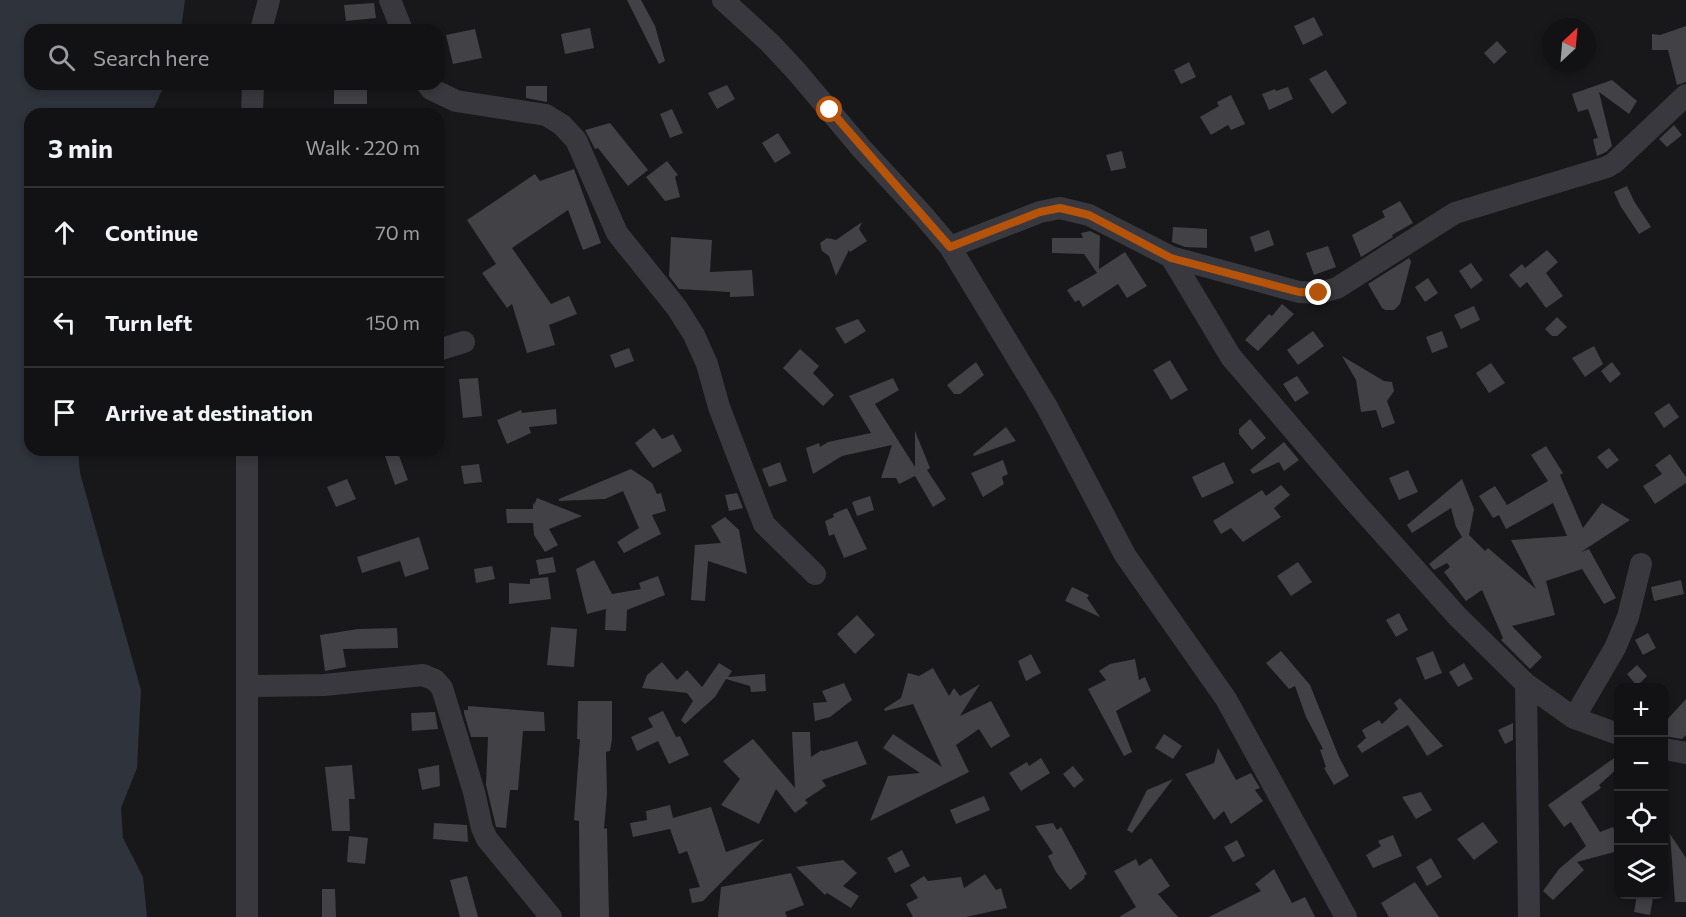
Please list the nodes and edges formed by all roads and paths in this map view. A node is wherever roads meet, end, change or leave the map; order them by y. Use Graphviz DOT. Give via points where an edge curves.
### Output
graph roads {
  1 [pos="269,0"];
  2 [pos="390,0"];
  3 [pos="723,0"];
  4 [pos="263,24"];
  5 [pos="400,24"];
  6 [pos="253,90"];
  7 [pos="434,90"];
  8 [pos="1686,95"];
  9 [pos="252,108"];
  10 [pos="950,247"];
  11 [pos="1171,258"];
  12 [pos="464,342"];
  13 [pos="444,348"];
  14 [pos="247,456"];
  15 [pos="1641,564"];
  16 [pos="815,574"];
  17 [pos="1526,684"];
  18 [pos="249,686"];
  19 [pos="1574,718"];
  20 [pos="1614,733"];
  21 [pos="1668,750"];
  22 [pos="1686,753"];
  23 [pos="247,917"];
  24 [pos="552,917"];
  25 [pos="1346,917"];
  26 [pos="1529,917"];
  1 -- 4 [label="street"];
  2 -- 5 [label="street"];
  3 -- 10 [label="street" via="771,43"];
  6 -- 9 [label="street"];
  7 -- 16 [label="street" via="456,101 546,115 576,140 617,233 694,335 764,524"];
  8 -- 11 [label="street" via="1614,163 1455,213 1337,288 1319,293 1299,292"];
  10 -- 11 [label="street" via="1060,208 1089,215"];
  10 -- 25 [label="street" via="1047,407 1125,555 1226,699"];
  11 -- 17 [label="street" via="1231,357 1449,607"];
  12 -- 13 [label="street"];
  14 -- 18 [label="street"];
  15 -- 19 [label="street" via="1628,617 1615,648"];
  17 -- 19 [label="street"];
  17 -- 26 [label="street"];
  18 -- 23 [label="street"];
  18 -- 24 [label="street" via="324,685 423,675 435,680 442,688 454,722 487,839"];
  19 -- 20 [label="street"];
  21 -- 22 [label="street"];
}
